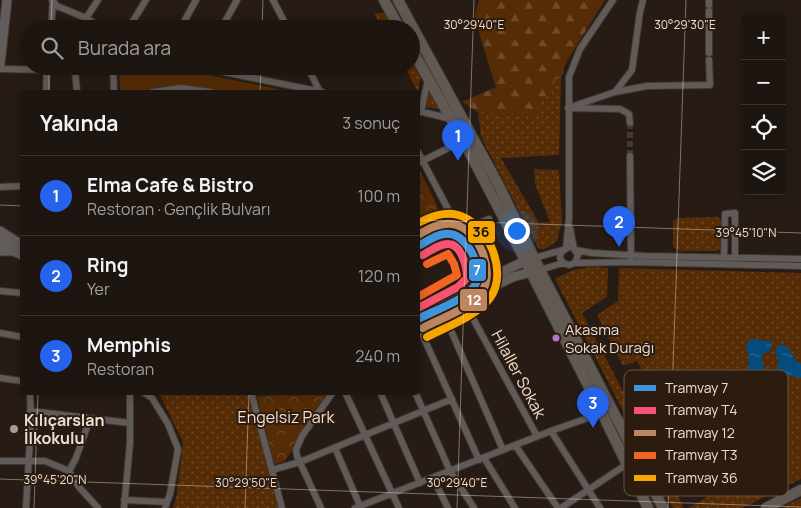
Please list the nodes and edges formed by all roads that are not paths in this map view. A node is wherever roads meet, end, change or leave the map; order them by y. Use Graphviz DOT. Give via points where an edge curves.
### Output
graph roads {
  1 [pos="7,0"];
  2 [pos="53,0"];
  3 [pos="98,0"];
  4 [pos="146,0"];
  5 [pos="196,0"];
  6 [pos="273,0"];
  7 [pos="384,0"];
  8 [pos="398,0"];
  9 [pos="613,0"];
  10 [pos="643,0"];
  11 [pos="234,1"];
  12 [pos="709,5"];
  13 [pos="86,18"];
  14 [pos="52,20"];
  15 [pos="89,20"];
  16 [pos="134,20"];
  17 [pos="185,20"];
  18 [pos="225,20"];
  19 [pos="283,20"];
  20 [pos="395,20"];
  21 [pos="409,20"];
  22 [pos="420,40"];
  23 [pos="0,64"];
  24 [pos="420,64"];
  25 [pos="0,69"];
  26 [pos="20,69"];
  27 [pos="47,75"];
  28 [pos="75,75"];
  29 [pos="113,75"];
  30 [pos="237,75"];
  31 [pos="312,75"];
  32 [pos="428,79"];
  33 [pos="46,90"];
  34 [pos="77,90"];
  35 [pos="114,90"];
  36 [pos="166,90"];
  37 [pos="196,90"];
  38 [pos="311,90"];
  39 [pos="320,90"];
  40 [pos="615,92"];
  41 [pos="420,108"];
  42 [pos="568,108"];
  43 [pos="420,112"];
  44 [pos="451,119"];
  45 [pos="630,123"];
  46 [pos="457,144"];
  47 [pos="630,156"];
  48 [pos="420,161"];
  49 [pos="0,186"];
  50 [pos="20,186"];
  51 [pos="489,219"];
  52 [pos="569,219"];
  53 [pos="459,230"];
  54 [pos="0,231"];
  55 [pos="420,236"];
  56 [pos="0,241"];
  57 [pos="564,249"];
  58 [pos="20,250"];
  59 [pos="575,250"];
  60 [pos="0,251"];
  61 [pos="20,251"];
  62 [pos="20,252"];
  63 [pos="529,259"];
  64 [pos="631,259"];
  65 [pos="730,259"];
  66 [pos="801,259"];
  67 [pos="563,263"];
  68 [pos="575,263"];
  69 [pos="801,266"];
  70 [pos="536,271"];
  71 [pos="0,291"];
  72 [pos="20,293"];
  73 [pos="463,300"];
  74 [pos="442,310"];
  75 [pos="420,311"];
  76 [pos="420,322"];
  77 [pos="420,327"];
  78 [pos="0,333"];
  79 [pos="20,337"];
  80 [pos="0,378"];
  81 [pos="20,381"];
  82 [pos="30,395"];
  83 [pos="130,395"];
  84 [pos="148,395"];
  85 [pos="252,395"];
  86 [pos="331,395"];
  87 [pos="346,395"];
  88 [pos="381,395"];
  89 [pos="416,395"];
  90 [pos="452,399"];
  91 [pos="423,410"];
  92 [pos="30,411"];
  93 [pos="602,413"];
  94 [pos="90,419"];
  95 [pos="130,423"];
  96 [pos="394,423"];
  97 [pos="551,431"];
  98 [pos="624,435"];
  99 [pos="364,436"];
  100 [pos="537,436"];
  101 [pos="515,445"];
  102 [pos="335,448"];
  103 [pos="503,450"];
  104 [pos="624,458"];
  105 [pos="481,459"];
  106 [pos="0,460"];
  107 [pos="29,461"];
  108 [pos="300,462"];
  109 [pos="624,466"];
  110 [pos="272,470"];
  111 [pos="69,471"];
  112 [pos="450,471"];
  113 [pos="433,478"];
  114 [pos="420,483"];
  115 [pos="588,489"];
  116 [pos="801,490"];
  117 [pos="392,494"];
  118 [pos="657,496"];
  119 [pos="124,500"];
  120 [pos="166,505"];
  121 [pos="358,507"];
  122 [pos="26,508"];
  123 [pos="98,508"];
  124 [pos="124,508"];
  125 [pos="282,508"];
  126 [pos="321,508"];
  127 [pos="399,508"];
  128 [pos="448,508"];
  129 [pos="474,508"];
  130 [pos="516,508"];
  131 [pos="559,508"];
  132 [pos="600,508"];
  133 [pos="663,508"];
  134 [pos="766,508"];
  1 -- 23 [label="main road"];
  2 -- 13 [label="street" via="57,6"];
  2 -- 14 [label="street"];
  3 -- 13 [label="street"];
  4 -- 16 [label="street"];
  5 -- 17 [label="street"];
  6 -- 19 [label="street"];
  7 -- 20 [label="highway"];
  8 -- 21 [label="highway"];
  9 -- 42 [label="street" via="573,64 569,77"];
  10 -- 40 [label="street" via="632,70"];
  11 -- 18 [label="street"];
  12 -- 40 [label="street" via="710,85 647,86"];
  13 -- 15 [label="street"];
  22 -- 63 [label="highway" via="498,184"];
  24 -- 32 [label="highway"];
  25 -- 26 [label="street"];
  27 -- 33 [label="street"];
  28 -- 34 [label="street"];
  29 -- 35 [label="street"];
  30 -- 38 [label="street"];
  31 -- 39 [label="street"];
  32 -- 41 [label="street"];
  32 -- 44 [label="highway"];
  36 -- 37 [label="street"];
  40 -- 42 [label="street"];
  42 -- 45 [label="street" via="620,109 629,114"];
  42 -- 52 [label="street"];
  43 -- 44 [label="street"];
  44 -- 63 [label="highway"];
  46 -- 48 [label="street"];
  47 -- 64 [label="street"];
  48 -- 53 [label="street"];
  49 -- 50 [label="street"];
  51 -- 53 [label="street"];
  52 -- 57 [label="street"];
  52 -- 59 [label="street"];
  53 -- 55 [label="street" via="450,228"];
  54 -- 58 [label="main road"];
  56 -- 61 [label="main road"];
  57 -- 59 [label="street"];
  57 -- 63 [label="street"];
  57 -- 67 [label="street" via="560,258"];
  59 -- 64 [label="street"];
  59 -- 68 [label="street" via="578,255"];
  60 -- 62 [label="main road"];
  63 -- 70 [label="highway"];
  63 -- 75 [label="main road"];
  64 -- 65 [label="street"];
  64 -- 68 [label="street"];
  65 -- 65 [label="street" via="735,213 725,214"];
  65 -- 66 [label="street"];
  65 -- 69 [label="street"];
  67 -- 68 [label="street" via="569,266"];
  67 -- 70 [label="street"];
  70 -- 73 [label="main road"];
  70 -- 93 [label="highway"];
  70 -- 98 [label="highway"];
  71 -- 72 [label="street"];
  73 -- 74 [label="main road"];
  73 -- 100 [label="street, Hilaller Sokak"];
  74 -- 76 [label="main road"];
  74 -- 103 [label="street"];
  77 -- 90 [label="street"];
  78 -- 79 [label="street"];
  80 -- 81 [label="street"];
  82 -- 92 [label="street"];
  83 -- 95 [label="street"];
  84 -- 120 [label="street" via="168,424 178,449"];
  85 -- 110 [label="street"];
  86 -- 108 [label="street" via="302,436 296,450"];
  87 -- 99 [label="street"];
  88 -- 96 [label="street"];
  89 -- 91 [label="street"];
  90 -- 91 [label="street"];
  90 -- 105 [label="street"];
  91 -- 96 [label="street"];
  91 -- 112 [label="street"];
  92 -- 94 [label="street"];
  92 -- 107 [label="street"];
  93 -- 97 [label="street"];
  93 -- 104 [label="highway"];
  94 -- 95 [label="street"];
  94 -- 111 [label="street"];
  95 -- 119 [label="street"];
  96 -- 99 [label="street"];
  96 -- 114 [label="street"];
  97 -- 100 [label="street"];
  97 -- 115 [label="street"];
  99 -- 102 [label="street"];
  99 -- 117 [label="street"];
  100 -- 101 [label="street"];
  101 -- 103 [label="street"];
  101 -- 131 [label="street"];
  102 -- 108 [label="street"];
  102 -- 121 [label="street"];
  103 -- 105 [label="street"];
  105 -- 112 [label="street"];
  105 -- 130 [label="street"];
  106 -- 107 [label="street"];
  107 -- 111 [label="street" via="52,463"];
  107 -- 122 [label="street"];
  108 -- 110 [label="street"];
  108 -- 126 [label="street"];
  109 -- 115 [label="street"];
  110 -- 125 [label="street"];
  111 -- 123 [label="street"];
  112 -- 113 [label="street"];
  112 -- 129 [label="street"];
  113 -- 114 [label="street"];
  113 -- 128 [label="street"];
  114 -- 117 [label="street"];
  115 -- 131 [label="street"];
  115 -- 132 [label="street"];
  116 -- 134 [label="highway"];
  117 -- 121 [label="street"];
  117 -- 127 [label="street"];
  118 -- 133 [label="highway"];
  119 -- 120 [label="street"];
  119 -- 124 [label="street"];
}
